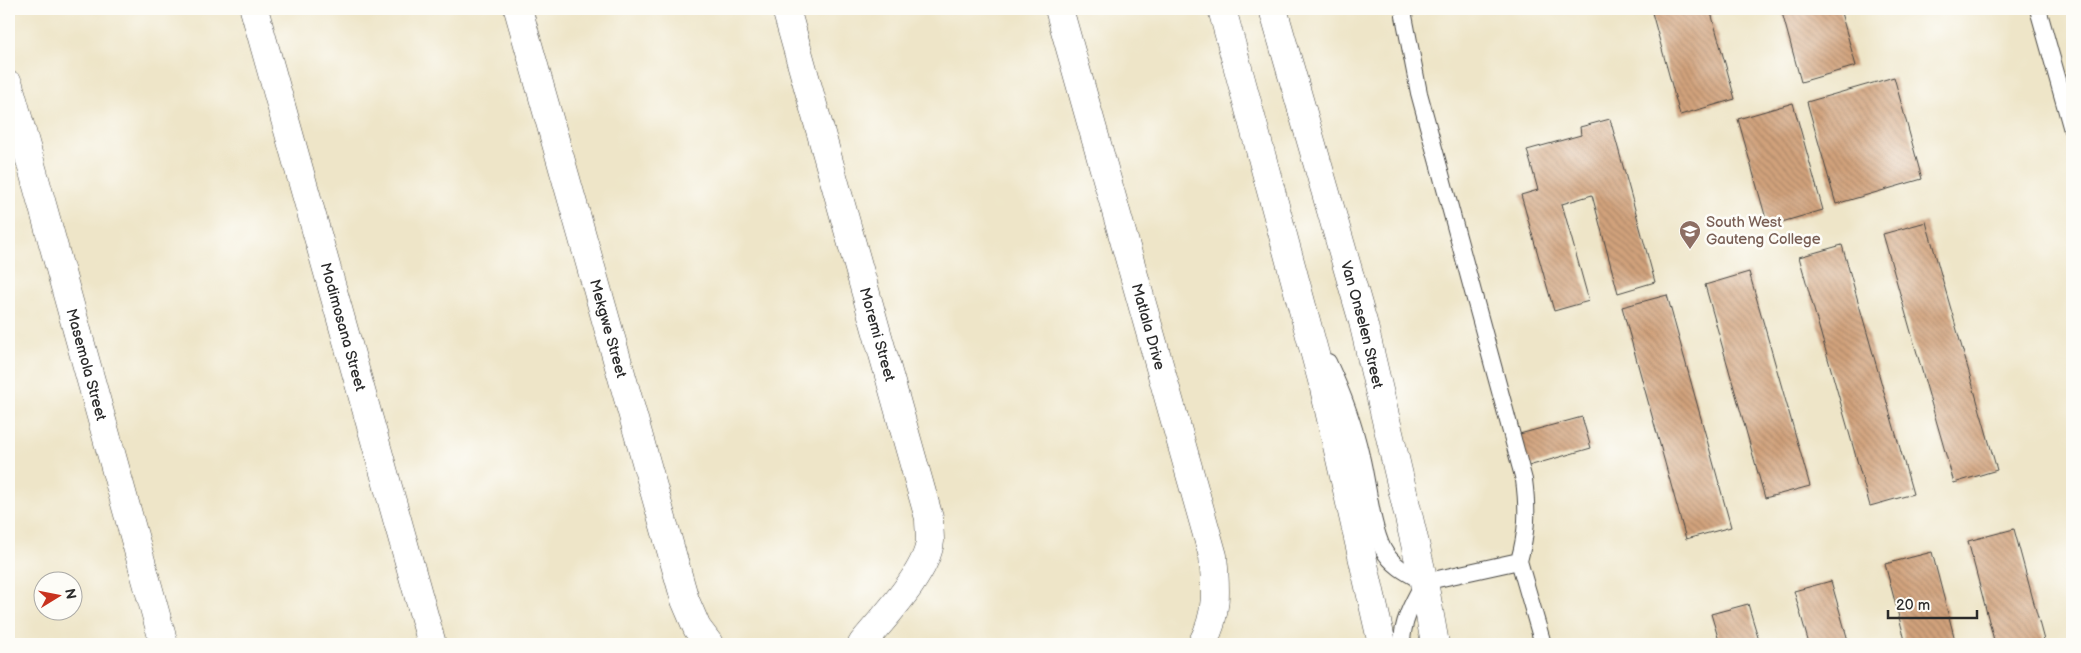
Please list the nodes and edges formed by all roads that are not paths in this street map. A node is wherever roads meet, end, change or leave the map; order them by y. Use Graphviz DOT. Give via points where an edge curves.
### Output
graph roads {
  1 [pos="254,9"];
  2 [pos="518,9"];
  3 [pos="786,9"];
  4 [pos="1059,9"];
  5 [pos="1222,9"];
  6 [pos="1273,9"];
  7 [pos="1404,9"];
  8 [pos="2038,9"];
  9 [pos="9,85"];
  10 [pos="2072,130"];
  11 [pos="1300,299"];
  12 [pos="1520,561"];
  13 [pos="1424,582"];
  14 [pos="164,644"];
  15 [pos="432,644"];
  16 [pos="709,644"];
  17 [pos="862,644"];
  18 [pos="1202,644"];
  19 [pos="1382,644"];
  20 [pos="1402,644"];
  21 [pos="1435,644"];
  22 [pos="1543,644"];
  1 -- 15 [label="street, Modimosana Street"];
  2 -- 16 [label="street, Mekgwe Street" via="684,600 697,628"];
  3 -- 17 [label="street, Moremi Street" via="929,518 930,542 925,559 911,583"];
  4 -- 18 [label="street, Matlala Drive" via="1213,556 1214,614"];
  5 -- 11 [label="street"];
  6 -- 13 [label="street, Van Onselen Street" via="1363,322"];
  7 -- 12 [label="lane" via="1419,93 1524,480 1526,537"];
  8 -- 10 [label="lane"];
  9 -- 14 [label="street, Masemola Street"];
  11 -- 13 [label="lane" via="1347,409 1384,550 1403,571"];
  11 -- 19 [label="street" via="1323,384"];
  12 -- 13 [label="lane"];
  12 -- 22 [label="lane"];
  13 -- 20 [label="lane" via="1409,611"];
  13 -- 21 [label="street, Van Onselen Street"];
}
